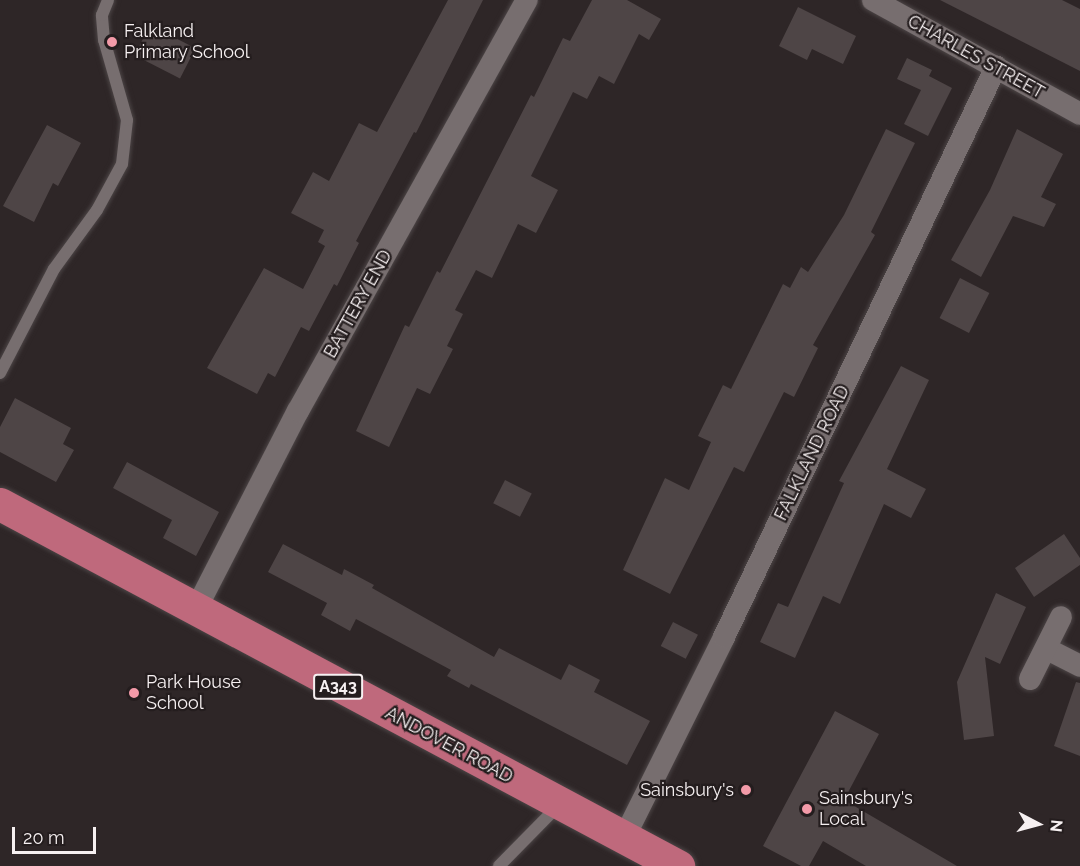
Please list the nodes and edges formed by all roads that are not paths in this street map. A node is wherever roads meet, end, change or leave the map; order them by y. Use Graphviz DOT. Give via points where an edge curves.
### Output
graph roads {
  1 [pos="108,0"];
  2 [pos="527,0"];
  3 [pos="873,0"];
  4 [pos="996,67"];
  5 [pos="1080,114"];
  6 [pos="0,373"];
  7 [pos="0,504"];
  8 [pos="195,611"];
  9 [pos="1061,617"];
  10 [pos="1047,649"];
  11 [pos="1080,666"];
  12 [pos="1030,679"];
  13 [pos="560,804"];
  14 [pos="624,838"];
  15 [pos="499,866"];
  16 [pos="678,866"];
  1 -- 6 [label="lane" via="102,15 104,40 127,120 123,164 97,210 54,269"];
  2 -- 8 [label="street, BATTERY END" via="298,411"];
  3 -- 4 [label="street, CHARLES STREET"];
  4 -- 5 [label="street, CHARLES STREET"];
  4 -- 14 [label="street, FALKLAND ROAD" via="724,638"];
  7 -- 8 [label="main road, ANDOVER ROAD / A343"];
  8 -- 13 [label="main road, ANDOVER ROAD / A343"];
  9 -- 10 [label="street"];
  10 -- 11 [label="street"];
  10 -- 12 [label="street"];
  13 -- 14 [label="main road, ANDOVER ROAD / A343"];
  13 -- 15 [label="lane"];
  14 -- 16 [label="main road, ANDOVER ROAD / A343"];
}
